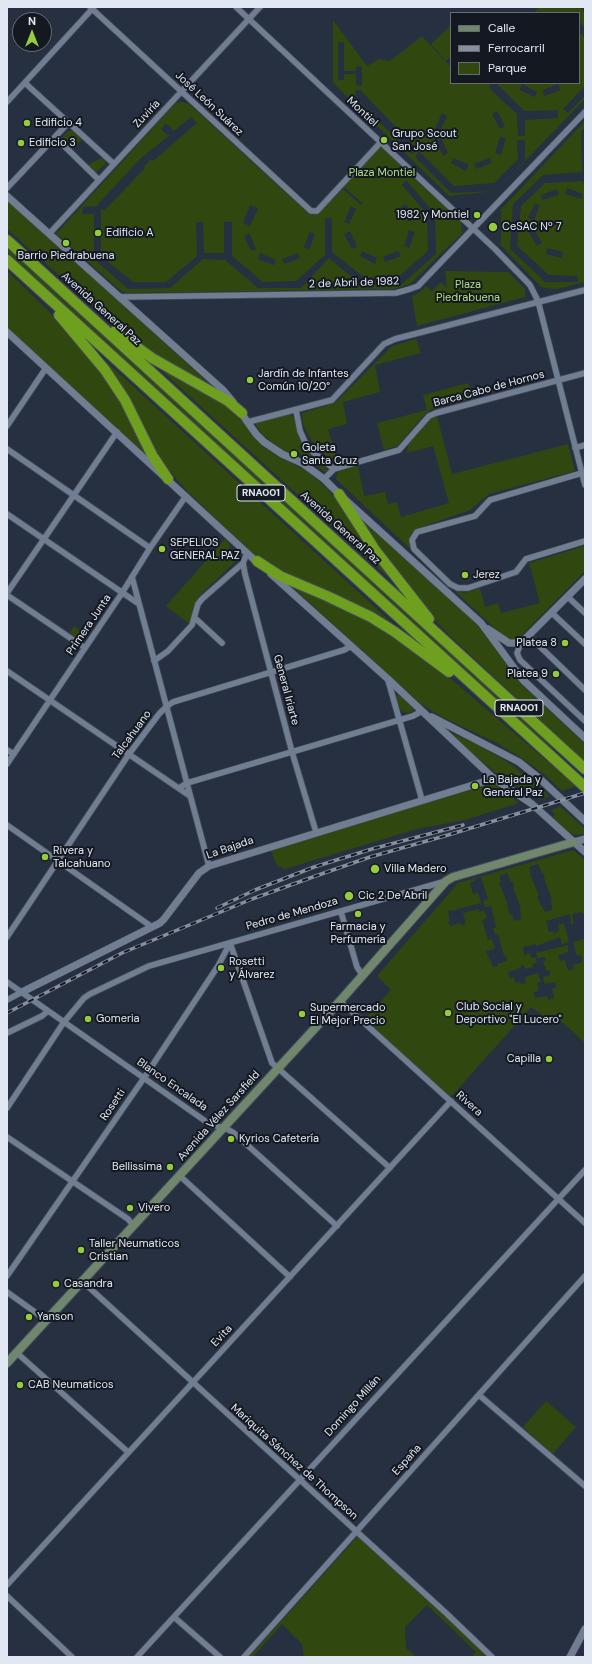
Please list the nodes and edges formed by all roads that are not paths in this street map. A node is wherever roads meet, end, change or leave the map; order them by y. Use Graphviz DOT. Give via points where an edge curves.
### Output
graph roads {
  1 [pos="236,7"];
  2 [pos="260,7"];
  3 [pos="92,8"];
  4 [pos="249,19"];
  5 [pos="25,83"];
  6 [pos="181,92"];
  7 [pos="7,102"];
  8 [pos="585,112"];
  9 [pos="69,122"];
  10 [pos="55,137"];
  11 [pos="380,143"];
  12 [pos="114,164"];
  13 [pos="99,180"];
  14 [pos="7,188"];
  15 [pos="7,196"];
  16 [pos="473,228"];
  17 [pos="49,234"];
  18 [pos="7,240"];
  19 [pos="7,260"];
  20 [pos="38,289"];
  21 [pos="585,290"];
  22 [pos="120,297"];
  23 [pos="71,298"];
  24 [pos="538,301"];
  25 [pos="7,332"];
  26 [pos="46,368"];
  27 [pos="585,373"];
  28 [pos="558,380"];
  29 [pos="296,410"];
  30 [pos="245,417"];
  31 [pos="7,426"];
  32 [pos="117,432"];
  33 [pos="585,445"];
  34 [pos="7,448"];
  35 [pos="575,448"];
  36 [pos="334,469"];
  37 [pos="582,473"];
  38 [pos="168,479"];
  39 [pos="324,479"];
  40 [pos="585,485"];
  41 [pos="339,494"];
  42 [pos="73,495"];
  43 [pos="186,496"];
  44 [pos="7,514"];
  45 [pos="43,540"];
  46 [pos="585,541"];
  47 [pos="150,548"];
  48 [pos="247,552"];
  49 [pos="257,561"];
  50 [pos="243,563"];
  51 [pos="132,577"];
  52 [pos="585,579"];
  53 [pos="122,593"];
  54 [pos="7,594"];
  55 [pos="568,597"];
  56 [pos="139,604"];
  57 [pos="552,613"];
  58 [pos="585,613"];
  59 [pos="195,618"];
  60 [pos="480,623"];
  61 [pos="529,636"];
  62 [pos="222,643"];
  63 [pos="521,643"];
  64 [pos="585,644"];
  65 [pos="351,646"];
  66 [pos="452,647"];
  67 [pos="85,648"];
  68 [pos="154,661"];
  69 [pos="7,671"];
  70 [pos="271,672"];
  71 [pos="388,679"];
  72 [pos="585,690"];
  73 [pos="485,697"];
  74 [pos="50,701"];
  75 [pos="166,707"];
  76 [pos="423,712"];
  77 [pos="400,720"];
  78 [pos="585,721"];
  79 [pos="585,738"];
  80 [pos="7,750"];
  81 [pos="292,752"];
  82 [pos="14,754"];
  83 [pos="129,754"];
  84 [pos="7,764"];
  85 [pos="585,769"];
  86 [pos="492,777"];
  87 [pos="187,783"];
  88 [pos="585,787"];
  89 [pos="179,788"];
  90 [pos="190,796"];
  91 [pos="422,800"];
  92 [pos="585,820"];
  93 [pos="7,825"];
  94 [pos="316,832"];
  95 [pos="585,838"];
  96 [pos="574,842"];
  97 [pos="585,852"];
  98 [pos="58,861"];
  99 [pos="209,866"];
  100 [pos="446,881"];
  101 [pos="340,912"];
  102 [pos="152,927"];
  103 [pos="7,937"];
  104 [pos="230,943"];
  105 [pos="363,976"];
  106 [pos="7,982"];
  107 [pos="22,992"];
  108 [pos="7,1000"];
  109 [pos="340,1001"];
  110 [pos="48,1011"];
  111 [pos="64,1022"];
  112 [pos="7,1033"];
  113 [pos="277,1068"];
  114 [pos="144,1078"];
  115 [pos="451,1101"];
  116 [pos="7,1108"];
  117 [pos="223,1128"];
  118 [pos="7,1137"];
  119 [pos="390,1168"];
  120 [pos="585,1170"];
  121 [pos="180,1176"];
  122 [pos="72,1182"];
  123 [pos="558,1199"];
  124 [pos="585,1223"];
  125 [pos="133,1224"];
  126 [pos="337,1226"];
  127 [pos="7,1276"];
  128 [pos="585,1276"];
  129 [pos="290,1277"];
  130 [pos="82,1281"];
  131 [pos="7,1292"];
  132 [pos="46,1320"];
  133 [pos="17,1353"];
  134 [pos="7,1363"];
  135 [pos="192,1383"];
  136 [pos="479,1395"];
  137 [pos="128,1452"];
  138 [pos="299,1480"];
  139 [pos="585,1486"];
  140 [pos="356,1532"];
  141 [pos="7,1585"];
  142 [pos="7,1596"];
  143 [pos="174,1617"];
  144 [pos="585,1630"];
  145 [pos="72,1657"];
  146 [pos="137,1657"];
  147 [pos="220,1657"];
  148 [pos="244,1657"];
  149 [pos="492,1657"];
  150 [pos="570,1657"];
  1 -- 4 [label="street, Montiel"];
  2 -- 4 [label="street, Zuviría"];
  3 -- 5 [label="street"];
  3 -- 6 [label="street, José León Suárez"];
  4 -- 6 [label="street, Zuviría"];
  4 -- 11 [label="street, Montiel"];
  5 -- 7 [label="street"];
  5 -- 9 [label="street"];
  6 -- 11 [label="street, José León Suárez" via="311,210 317,212"];
  6 -- 12 [label="street, Zuviría"];
  8 -- 16 [label="street, 2 de Abril de 1982"];
  9 -- 10 [label="street"];
  9 -- 12 [label="street"];
  10 -- 13 [label="street"];
  10 -- 14 [label="street"];
  11 -- 16 [label="street, Montiel"];
  12 -- 13 [label="street, Zuviría"];
  13 -- 17 [label="street, Zuviría"];
  15 -- 17 [label="street, Avenida General Paz"];
  16 -- 22 [label="street, 2 de Abril de 1982" via="418,286 396,293"];
  16 -- 24 [label="street, Montiel" via="530,285"];
  17 -- 22 [label="street, Avenida General Paz"];
  18 -- 23 [label="highway, Avenida General Paz / RNA001"];
  19 -- 20 [label="highway, RNA001"];
  20 -- 38 [label="highway" via="105,370 125,400 152,455"];
  20 -- 73 [label="highway, RNA001"];
  21 -- 24 [label="street"];
  22 -- 30 [label="street, Avenida General Paz" via="223,390"];
  23 -- 30 [label="highway" via="152,358 228,401"];
  23 -- 66 [label="highway, Avenida General Paz / RNA001"];
  24 -- 28 [label="street, Montiel"];
  24 -- 29 [label="street" via="395,339 384,344 332,400"];
  25 -- 26 [label="street"];
  26 -- 31 [label="street"];
  26 -- 32 [label="street"];
  27 -- 28 [label="street, Barca Cabo de Hornos"];
  28 -- 35 [label="street, Montiel"];
  28 -- 36 [label="street, Barca Cabo de Hornos" via="436,413 429,416 399,450"];
  29 -- 30 [label="street"];
  29 -- 36 [label="street" via="305,442"];
  30 -- 39 [label="street, Avenida General Paz" via="268,446 302,463"];
  32 -- 38 [label="street"];
  32 -- 42 [label="street"];
  33 -- 35 [label="street"];
  34 -- 42 [label="street"];
  35 -- 37 [label="street, Montiel"];
  36 -- 39 [label="street, Barca Cabo de Hornos"];
  37 -- 40 [label="street, Montiel"];
  37 -- 46 [label="street" via="490,500 475,516 417,532 412,540 414,549 450,584 458,588 468,588 516,572 526,559"];
  38 -- 43 [label="street"];
  39 -- 41 [label="street, Avenida General Paz"];
  41 -- 60 [label="street, Avenida General Paz"];
  41 -- 66 [label="highway" via="375,550"];
  42 -- 45 [label="street"];
  42 -- 47 [label="street"];
  43 -- 47 [label="street, Primera Junta"];
  43 -- 48 [label="street"];
  44 -- 45 [label="street"];
  45 -- 53 [label="street"];
  45 -- 54 [label="street"];
  47 -- 51 [label="street, Primera Junta"];
  48 -- 49 [label="street"];
  48 -- 50 [label="street"];
  49 -- 65 [label="street"];
  49 -- 73 [label="highway" via="280,576 371,617"];
  50 -- 59 [label="street" via="202,599 198,604"];
  50 -- 70 [label="street, General Iriarte"];
  51 -- 53 [label="street, Primera Junta"];
  51 -- 56 [label="street"];
  52 -- 55 [label="street"];
  53 -- 56 [label="street"];
  53 -- 67 [label="street, Primera Junta"];
  54 -- 67 [label="street"];
  55 -- 57 [label="street"];
  55 -- 58 [label="street"];
  56 -- 68 [label="street"];
  57 -- 61 [label="street"];
  57 -- 64 [label="street"];
  59 -- 62 [label="street"];
  59 -- 68 [label="street" via="192,626 168,651"];
  60 -- 63 [label="street, Avenida General Paz" via="503,640 514,644"];
  60 -- 79 [label="street, Avenida General Paz" via="523,680"];
  61 -- 63 [label="street"];
  61 -- 72 [label="street"];
  63 -- 78 [label="street" via="517,653 520,660"];
  65 -- 70 [label="street, Talcahuano"];
  65 -- 71 [label="street"];
  66 -- 85 [label="highway, Avenida General Paz / RNA001"];
  67 -- 74 [label="street, Primera Junta"];
  68 -- 75 [label="street"];
  69 -- 74 [label="street"];
  70 -- 75 [label="street, Talcahuano" via="173,702"];
  70 -- 81 [label="street, General Iriarte"];
  71 -- 76 [label="street"];
  71 -- 77 [label="street"];
  73 -- 88 [label="highway, RNA001"];
  74 -- 82 [label="street, Primera Junta"];
  74 -- 83 [label="street"];
  75 -- 83 [label="street, Talcahuano"];
  75 -- 87 [label="street"];
  76 -- 77 [label="street"];
  76 -- 86 [label="street"];
  76 -- 92 [label="street" via="519,762"];
  77 -- 81 [label="street"];
  77 -- 91 [label="street"];
  80 -- 82 [label="street"];
  81 -- 87 [label="street"];
  81 -- 94 [label="street, General Iriarte"];
  82 -- 84 [label="street, Primera Junta"];
  83 -- 89 [label="street"];
  83 -- 98 [label="street, Talcahuano"];
  86 -- 91 [label="street, La Bajada"];
  86 -- 96 [label="street" via="532,804"];
  87 -- 89 [label="street"];
  87 -- 90 [label="street"];
  89 -- 90 [label="street"];
  90 -- 99 [label="street"];
  91 -- 94 [label="street, La Bajada"];
  93 -- 98 [label="street"];
  94 -- 99 [label="street, La Bajada"];
  95 -- 96 [label="street, Pedro de Mendoza"];
  96 -- 97 [label="street"];
  96 -- 100 [label="main road, Pedro de Mendoza"];
  98 -- 102 [label="street"];
  98 -- 103 [label="street, Talcahuano"];
  99 -- 102 [label="street, La Bajada" via="199,873 164,920"];
  100 -- 101 [label="street, Pedro de Mendoza"];
  100 -- 105 [label="main road, Avenida Vélez Sarsfield"];
  101 -- 104 [label="street, Pedro de Mendoza"];
  101 -- 105 [label="street" via="357,967"];
  102 -- 107 [label="street, La Bajada"];
  104 -- 111 [label="street, Pedro de Mendoza" via="136,971 84,998"];
  104 -- 113 [label="street" via="270,1059"];
  104 -- 114 [label="street, Rosetti" via="218,966"];
  105 -- 109 [label="main road, Avenida Vélez Sarsfield"];
  106 -- 107 [label="street, Blanco Encalada"];
  107 -- 108 [label="street, La Bajada"];
  107 -- 110 [label="street, Blanco Encalada"];
  109 -- 113 [label="main road, Avenida Vélez Sarsfield"];
  109 -- 115 [label="street, Rivera"];
  110 -- 111 [label="street, Blanco Encalada"];
  110 -- 112 [label="street"];
  111 -- 114 [label="street, Blanco Encalada"];
  111 -- 116 [label="street, Pedro de Mendoza"];
  113 -- 117 [label="main road, Avenida Vélez Sarsfield"];
  113 -- 119 [label="street"];
  114 -- 117 [label="street, Blanco Encalada" via="208,1123"];
  114 -- 122 [label="street, Rosetti"];
  115 -- 119 [label="street, Evita"];
  115 -- 123 [label="street, Rivera"];
  117 -- 121 [label="main road, Avenida Vélez Sarsfield"];
  117 -- 126 [label="street, Blanco Encalada" via="234,1134"];
  118 -- 122 [label="street"];
  119 -- 126 [label="street, Evita"];
  120 -- 123 [label="street, Domingo Millán"];
  121 -- 125 [label="main road, Avenida Vélez Sarsfield"];
  121 -- 129 [label="street"];
  122 -- 125 [label="street"];
  122 -- 127 [label="street, Rosetti"];
  123 -- 124 [label="street, Rivera"];
  123 -- 138 [label="street, Domingo Millán"];
  125 -- 130 [label="main road, Avenida Vélez Sarsfield"];
  126 -- 129 [label="street, Evita"];
  128 -- 136 [label="street, España"];
  129 -- 135 [label="street, Evita"];
  130 -- 132 [label="main road, Avenida Vélez Sarsfield"];
  130 -- 135 [label="street, Mariquita Sánchez de Thompson"];
  131 -- 132 [label="street"];
  132 -- 133 [label="main road, Avenida Vélez Sarsfield"];
  133 -- 134 [label="main road, Avenida Vélez Sarsfield"];
  133 -- 137 [label="street"];
  135 -- 137 [label="street, Evita"];
  135 -- 138 [label="street, Mariquita Sánchez de Thompson"];
  136 -- 139 [label="street"];
  136 -- 140 [label="street, España"];
  137 -- 141 [label="street, Evita"];
  138 -- 140 [label="street, Mariquita Sánchez de Thompson"];
  138 -- 143 [label="street, Domingo Millán"];
  140 -- 148 [label="street, España"];
  140 -- 149 [label="street, Mariquita Sánchez de Thompson"];
  142 -- 145 [label="street"];
  143 -- 146 [label="street, Domingo Millán"];
  143 -- 147 [label="street"];
  144 -- 150 [label="street"];
}
